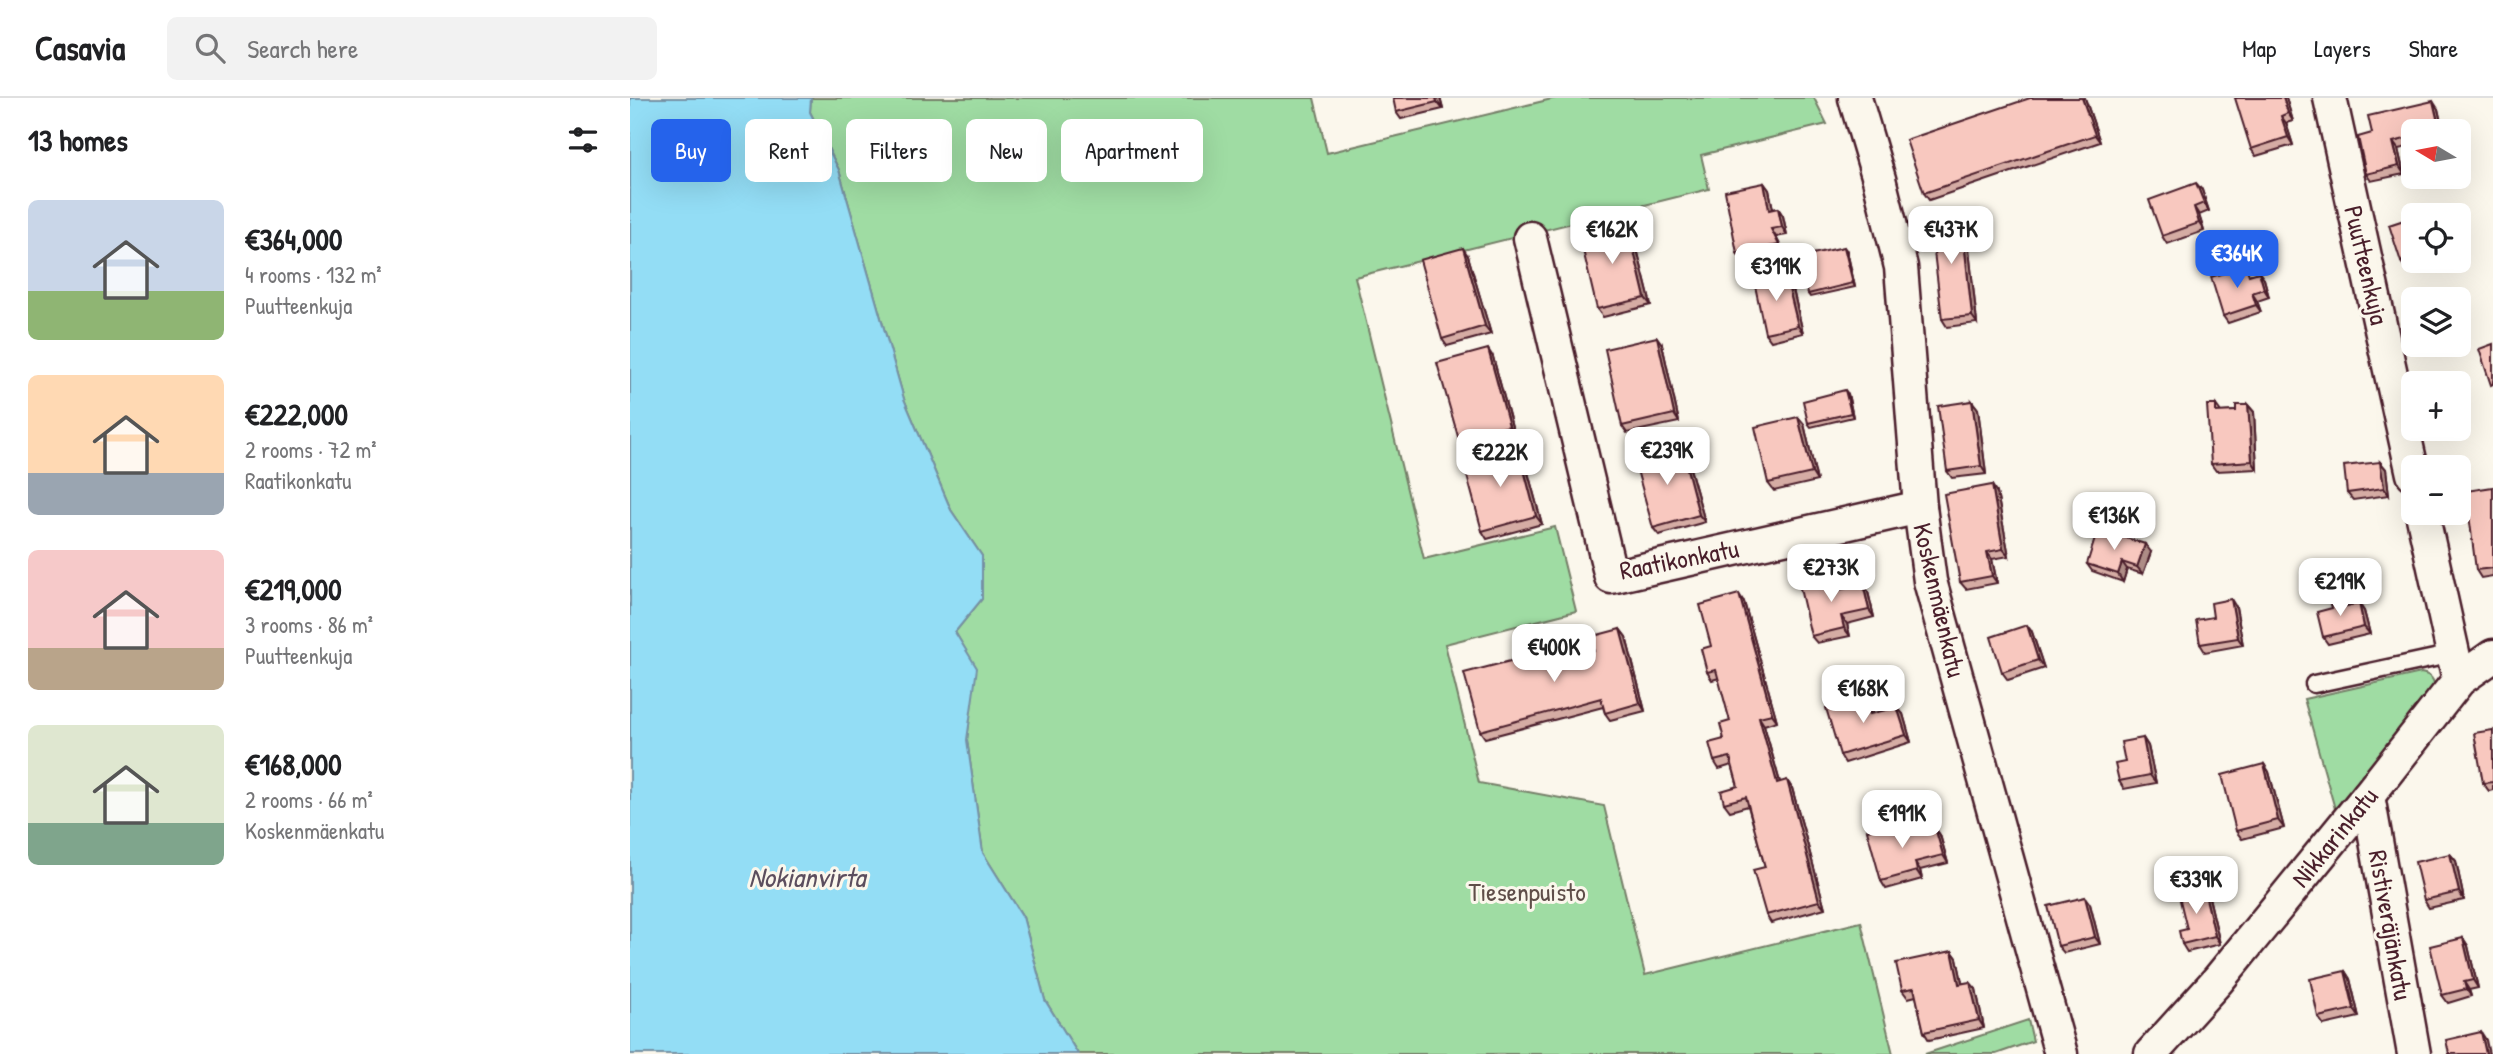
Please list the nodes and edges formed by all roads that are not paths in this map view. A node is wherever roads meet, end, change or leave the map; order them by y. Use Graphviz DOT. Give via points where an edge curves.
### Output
graph roads {
  1 [pos="1856,98"];
  2 [pos="2330,98"];
  3 [pos="1530,238"];
  4 [pos="2409,455"];
  5 [pos="1920,507"];
  6 [pos="2425,525"];
  7 [pos="2493,656"];
  8 [pos="2456,667"];
  9 [pos="2314,684"];
  10 [pos="2368,796"];
  11 [pos="2061,1054"];
  12 [pos="2151,1054"];
  13 [pos="2414,1054"];
  1 -- 5 [label="street, Koskenmäenkatu" via="1901,267"];
  2 -- 4 [label="street, Puutteenkuja"];
  3 -- 5 [label="street, Raatikonkatu" via="1611,577"];
  5 -- 11 [label="street, Koskenmäenkatu" via="1930,581"];
  6 -- 8 [label="street"];
  7 -- 8 [label="street, Nikkarinkatu"];
  8 -- 9 [label="lane"];
  8 -- 10 [label="street, Nikkarinkatu"];
  10 -- 12 [label="street, Nikkarinkatu" via="2218,980"];
  10 -- 13 [label="street, Ristiveräjänkatu"];
}
